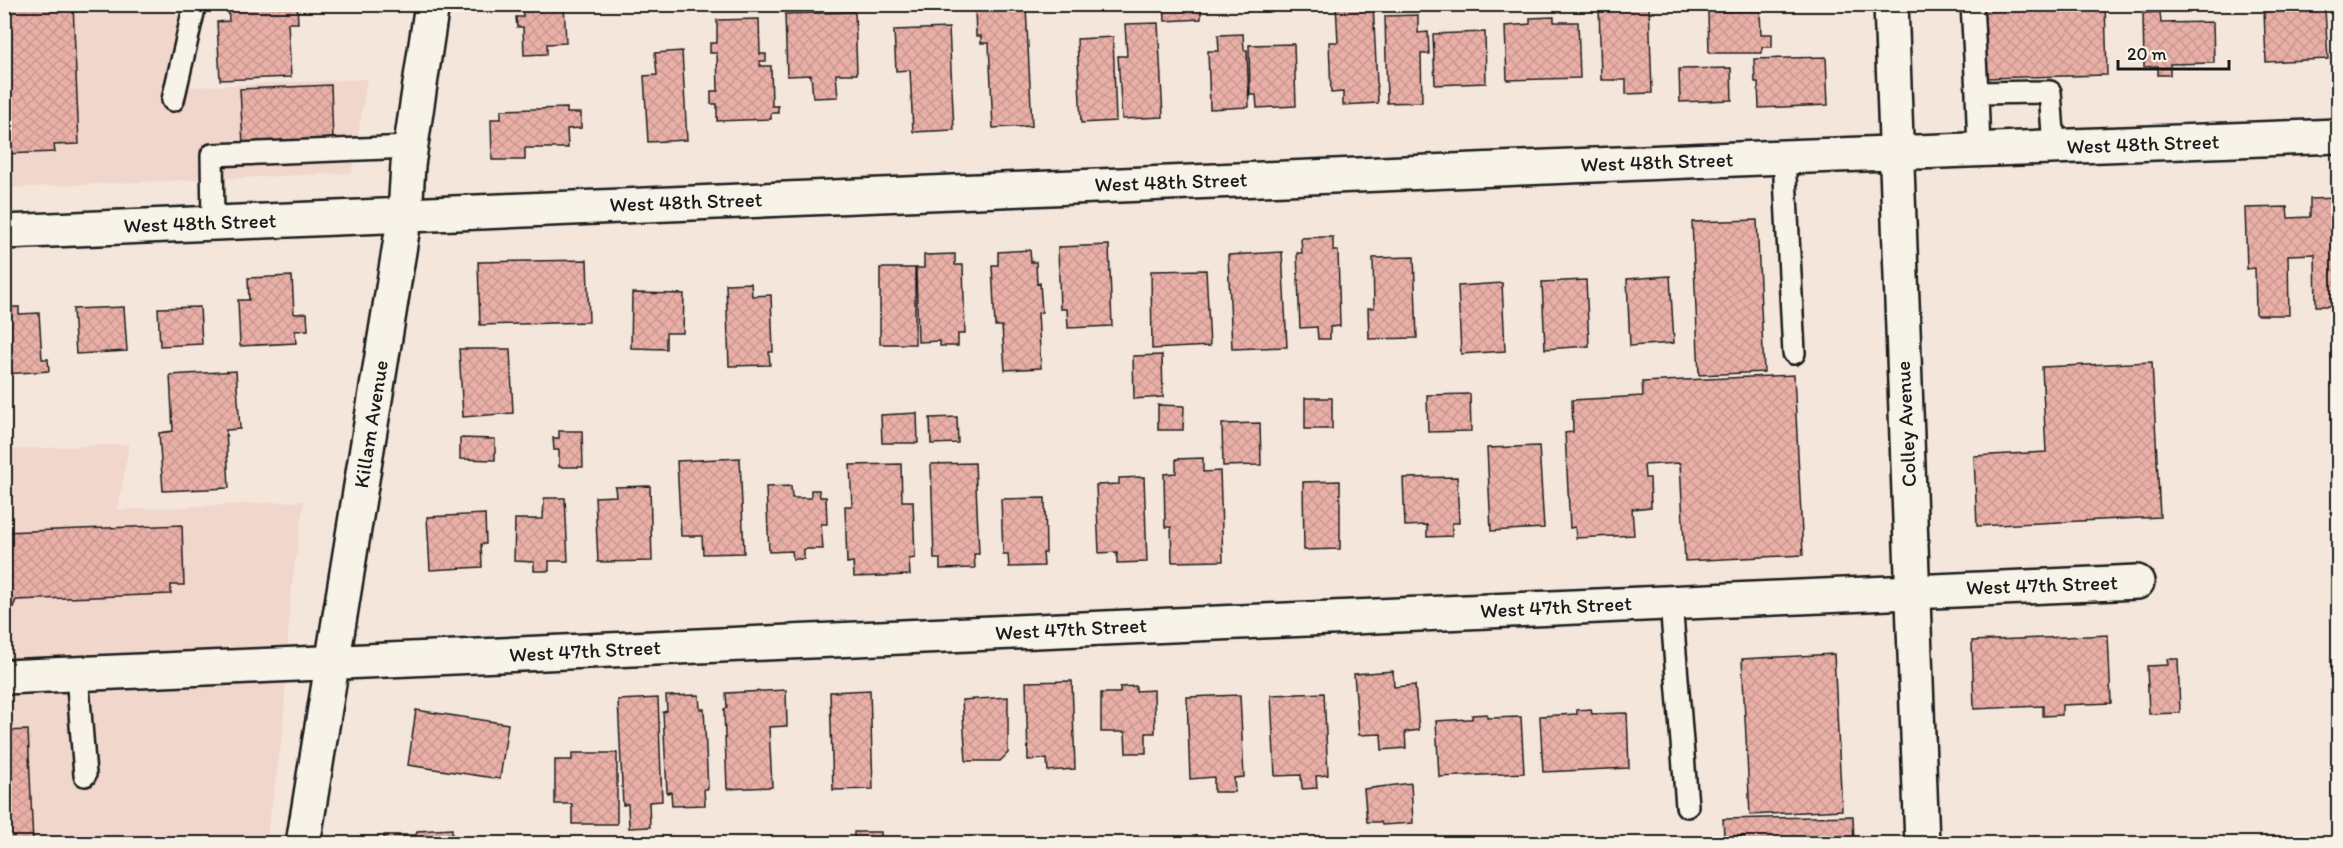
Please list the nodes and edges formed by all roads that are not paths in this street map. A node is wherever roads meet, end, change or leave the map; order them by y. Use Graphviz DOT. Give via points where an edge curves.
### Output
graph roads {
  1 [pos="195,4"];
  2 [pos="432,4"];
  3 [pos="1890,4"];
  4 [pos="1972,4"];
  5 [pos="1977,93"];
  6 [pos="173,100"];
  7 [pos="2338,136"];
  8 [pos="411,147"];
  9 [pos="2054,147"];
  10 [pos="1979,150"];
  11 [pos="1895,153"];
  12 [pos="1784,157"];
  13 [pos="405,214"];
  14 [pos="213,223"];
  15 [pos="4,232"];
  16 [pos="1794,353"];
  17 [pos="2137,582"];
  18 [pos="1914,591"];
  19 [pos="1671,602"];
  20 [pos="333,663"];
  21 [pos="77,674"];
  22 [pos="4,678"];
  23 [pos="85,775"];
  24 [pos="1687,806"];
  25 [pos="303,843"];
  26 [pos="1922,843"];
  1 -- 6 [label="lane"];
  2 -- 8 [label="street, Killam Avenue"];
  3 -- 11 [label="street, Colley Avenue"];
  4 -- 5 [label="lane"];
  5 -- 9 [label="lane" via="2050,92"];
  5 -- 10 [label="lane"];
  7 -- 9 [label="street, West 48th Street"];
  8 -- 13 [label="street, Killam Avenue"];
  8 -- 14 [label="lane" via="212,155"];
  9 -- 10 [label="street, West 48th Street"];
  10 -- 11 [label="street, West 48th Street"];
  11 -- 12 [label="street, West 48th Street"];
  11 -- 18 [label="street, Colley Avenue"];
  12 -- 13 [label="street, West 48th Street"];
  12 -- 16 [label="lane"];
  13 -- 14 [label="street, West 48th Street"];
  13 -- 20 [label="street, Killam Avenue"];
  14 -- 15 [label="street, West 48th Street"];
  17 -- 18 [label="street, West 47th Street"];
  18 -- 19 [label="street, West 47th Street"];
  18 -- 26 [label="street, Colley Avenue"];
  19 -- 20 [label="street, West 47th Street"];
  19 -- 24 [label="lane"];
  20 -- 21 [label="street, West 47th Street"];
  20 -- 25 [label="street, Killam Avenue"];
  21 -- 22 [label="street, West 47th Street"];
  21 -- 23 [label="lane"];
}
